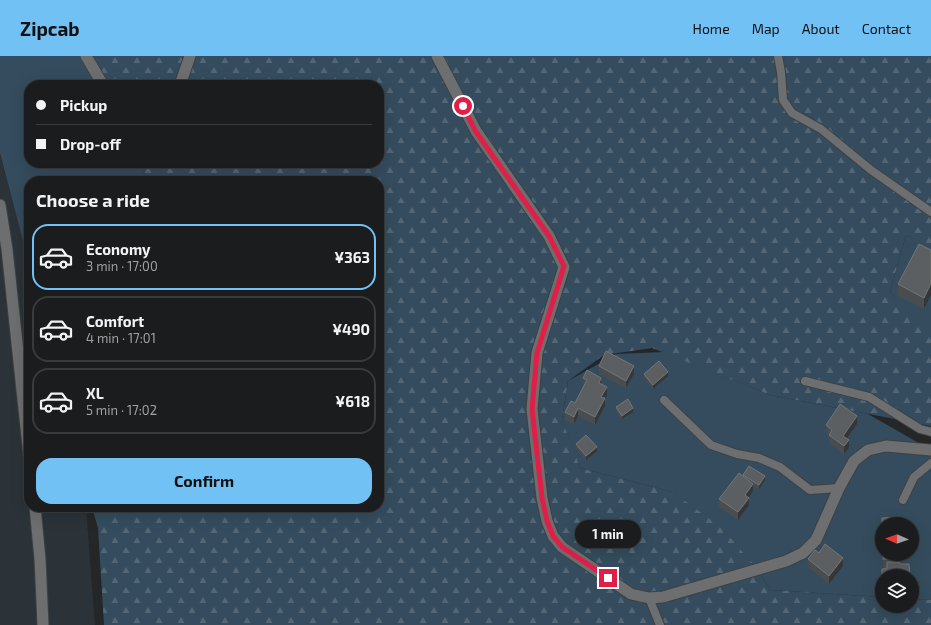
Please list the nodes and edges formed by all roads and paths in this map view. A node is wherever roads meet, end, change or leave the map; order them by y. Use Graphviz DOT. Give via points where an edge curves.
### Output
graph roads {
  1 [pos="86,56"];
  2 [pos="190,56"];
  3 [pos="438,56"];
  4 [pos="778,56"];
  5 [pos="100,80"];
  6 [pos="182,80"];
  7 [pos="0,205"];
  8 [pos="931,212"];
  9 [pos="806,381"];
  10 [pos="664,400"];
  11 [pos="24,409"];
  12 [pos="931,432"];
  13 [pos="931,450"];
  14 [pos="931,463"];
  15 [pos="839,488"];
  16 [pos="903,500"];
  17 [pos="35,512"];
  18 [pos="649,598"];
  19 [pos="43,625"];
  20 [pos="660,625"];
  1 -- 5 [label="street"];
  2 -- 6 [label="street"];
  3 -- 18 [label="street" via="476,132 549,236 564,266 537,353 532,409 547,521 553,536 562,547 631,594"];
  4 -- 8 [label="lane" via="783,100 792,113 821,129 871,170"];
  7 -- 11 [label="street"];
  9 -- 12 [label="lane" via="869,397 920,429"];
  10 -- 15 [label="lane" via="711,445 759,458 780,467 810,490"];
  13 -- 15 [label="street" via="886,446 868,450 854,461"];
  14 -- 16 [label="lane" via="914,477"];
  15 -- 18 [label="street" via="816,540 803,553 786,561 663,597"];
  17 -- 19 [label="street"];
  18 -- 20 [label="lane"];
}
